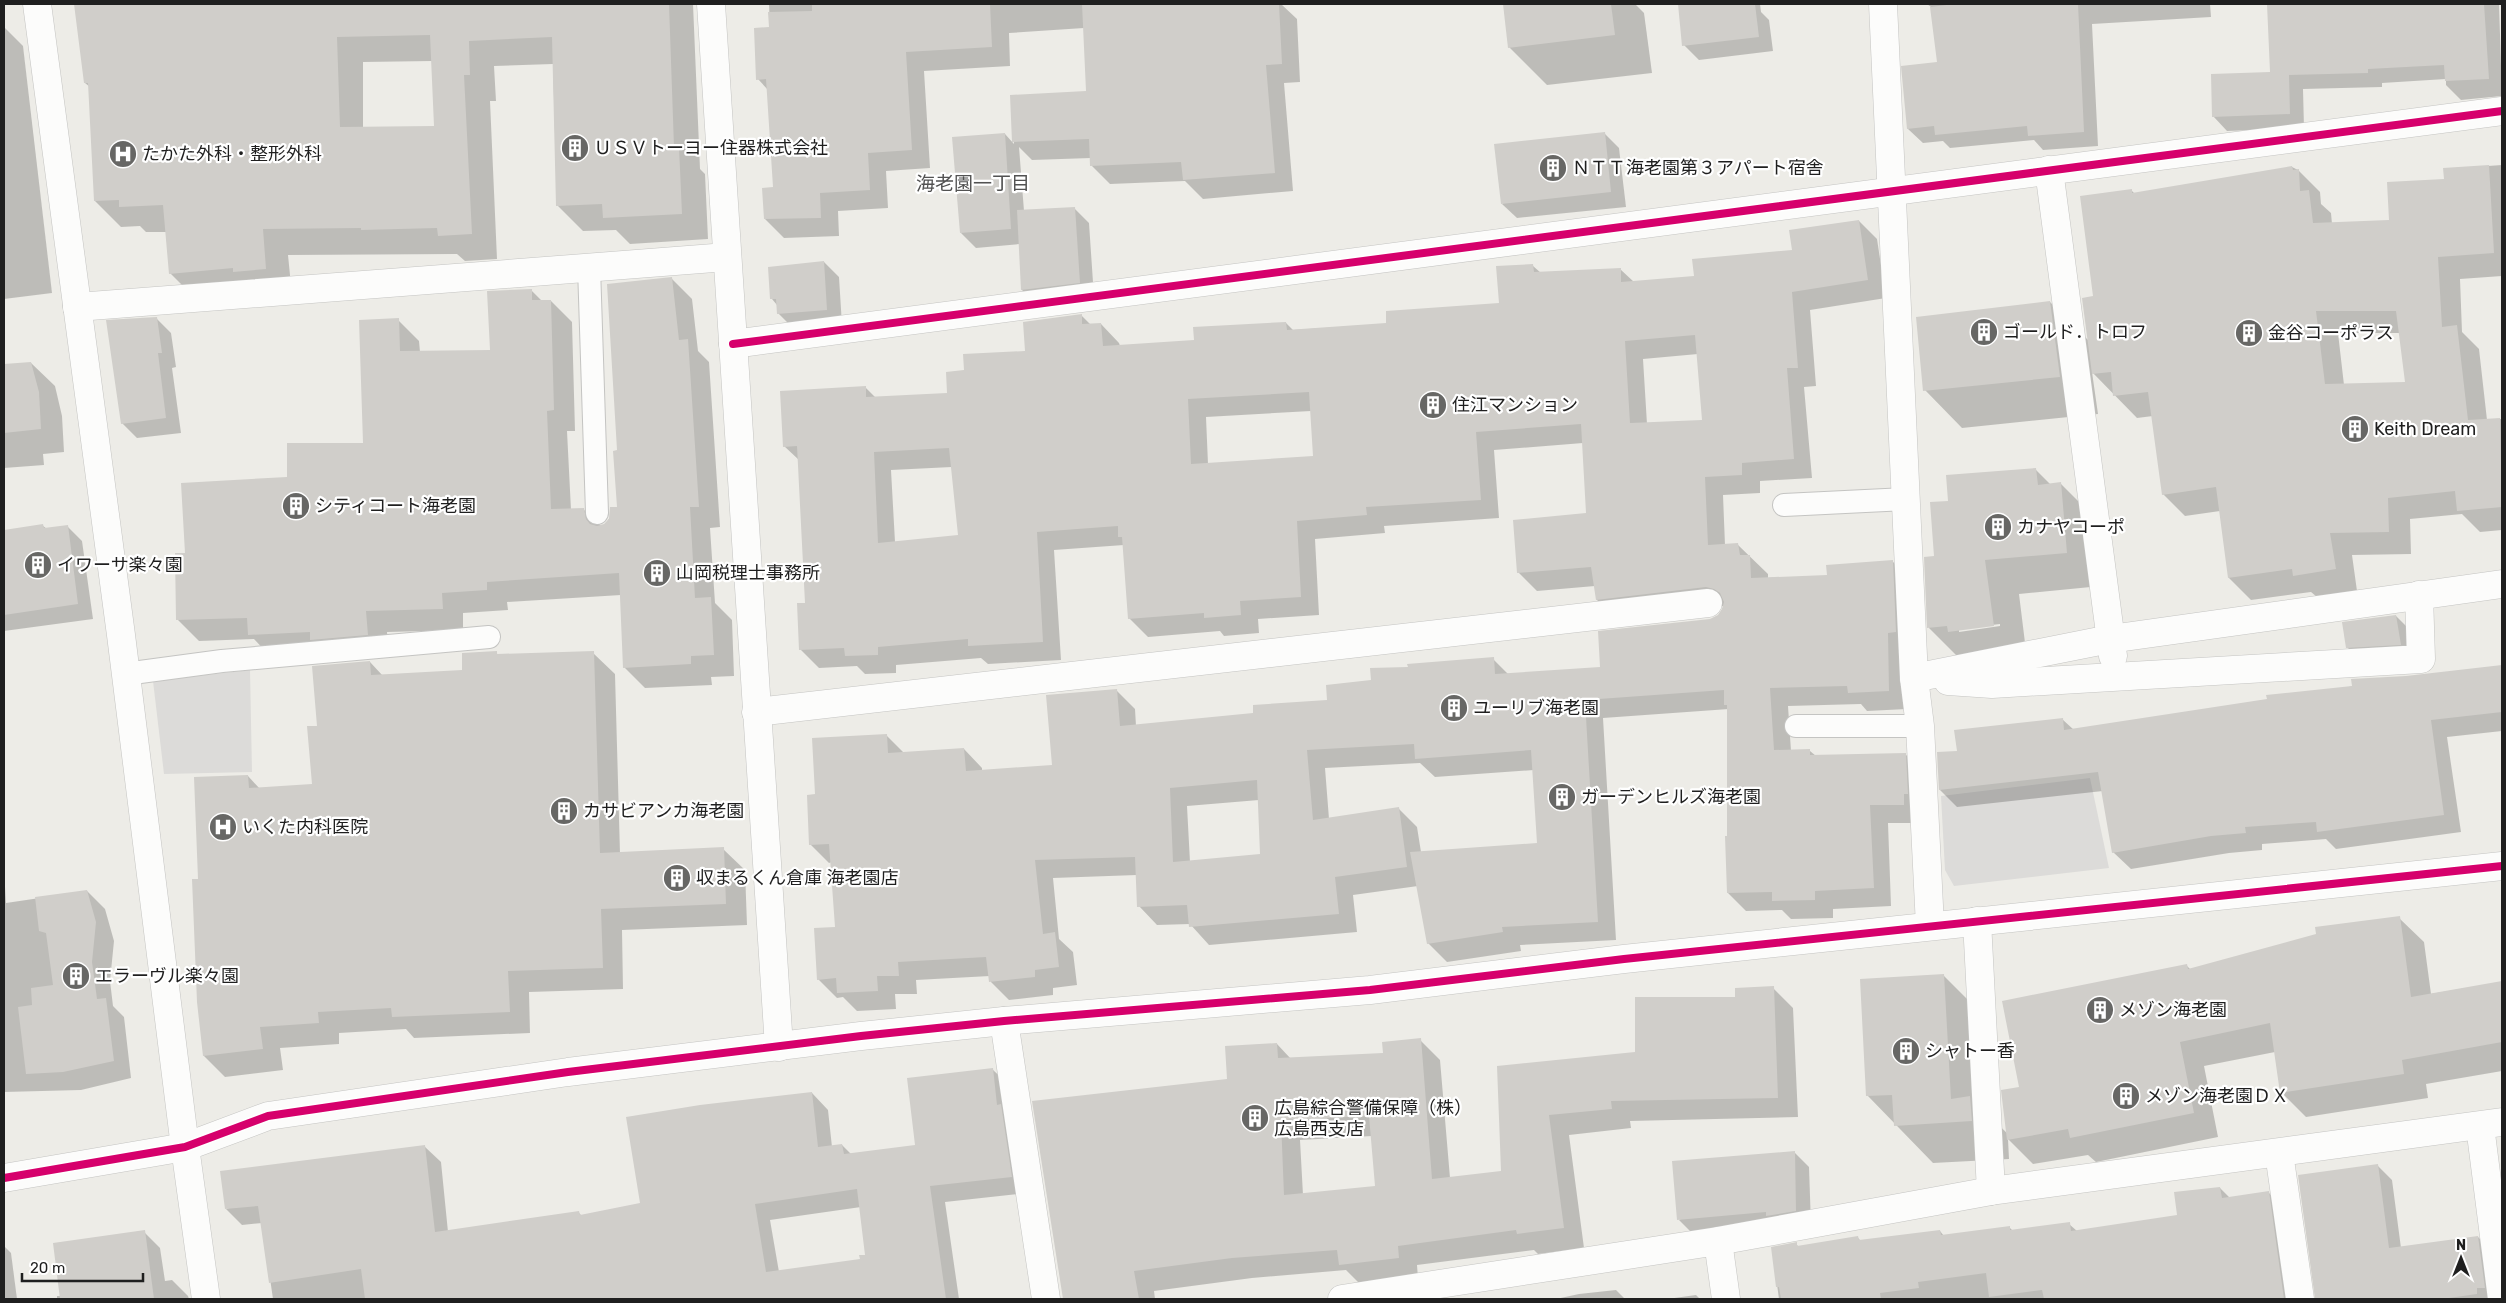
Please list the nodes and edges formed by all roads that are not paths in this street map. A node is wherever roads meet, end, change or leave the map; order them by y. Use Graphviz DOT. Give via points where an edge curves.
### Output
graph roads {
  1 [pos="37,4"];
  2 [pos="711,4"];
  3 [pos="1883,4"];
  4 [pos="2502,110"];
  5 [pos="2050,170"];
  6 [pos="1891,192"];
  7 [pos="727,257"];
  8 [pos="589,267"];
  9 [pos="77,307"];
  10 [pos="733,344"];
  11 [pos="1906,499"];
  12 [pos="1784,505"];
  13 [pos="597,513"];
  14 [pos="2502,584"];
  15 [pos="2419,595"];
  16 [pos="1708,603"];
  17 [pos="489,637"];
  18 [pos="2110,639"];
  19 [pos="126,674"];
  20 [pos="1914,678"];
  21 [pos="2117,678"];
  22 [pos="756,712"];
  23 [pos="1796,726"];
  24 [pos="1920,726"];
  25 [pos="2502,866"];
  26 [pos="1977,921"];
  27 [pos="1930,926"];
  28 [pos="1004,1021"];
  29 [pos="779,1047"];
  30 [pos="2491,1124"];
  31 [pos="185,1147"];
  32 [pos="2279,1153"];
  33 [pos="4,1178"];
  34 [pos="1991,1191"];
  35 [pos="1718,1241"];
  36 [pos="206,1299"];
  37 [pos="1046,1299"];
  38 [pos="1342,1299"];
  39 [pos="1726,1299"];
  40 [pos="2300,1299"];
  41 [pos="2502,1299"];
  1 -- 9 [label="street"];
  2 -- 7 [label="street"];
  3 -- 6 [label="street"];
  4 -- 5 [label="street"];
  5 -- 6 [label="street"];
  5 -- 18 [label="street"];
  6 -- 10 [label="street"];
  6 -- 11 [label="street"];
  7 -- 8 [label="street"];
  7 -- 10 [label="street"];
  8 -- 9 [label="street"];
  8 -- 13 [label="lane"];
  9 -- 19 [label="street"];
  10 -- 22 [label="street"];
  11 -- 12 [label="lane"];
  11 -- 20 [label="street"];
  14 -- 15 [label="street"];
  15 -- 18 [label="street"];
  15 -- 21 [label="street" via="2422,659"];
  16 -- 22 [label="street"];
  17 -- 19 [label="lane" via="241,659"];
  18 -- 20 [label="street"];
  18 -- 21 [label="street"];
  19 -- 31 [label="street"];
  20 -- 21 [label="street" via="1992,684"];
  20 -- 24 [label="street"];
  22 -- 29 [label="street"];
  23 -- 24 [label="lane"];
  24 -- 27 [label="street"];
  25 -- 26 [label="street"];
  26 -- 27 [label="street"];
  26 -- 34 [label="street"];
  27 -- 28 [label="street" via="1370,990"];
  28 -- 29 [label="street"];
  28 -- 37 [label="street"];
  29 -- 31 [label="street" via="577,1070 268,1116"];
  30 -- 32 [label="street"];
  30 -- 41 [label="street"];
  31 -- 33 [label="street"];
  31 -- 36 [label="street"];
  32 -- 34 [label="street"];
  32 -- 40 [label="street"];
  34 -- 35 [label="street"];
  35 -- 38 [label="street"];
  35 -- 39 [label="street"];
}
